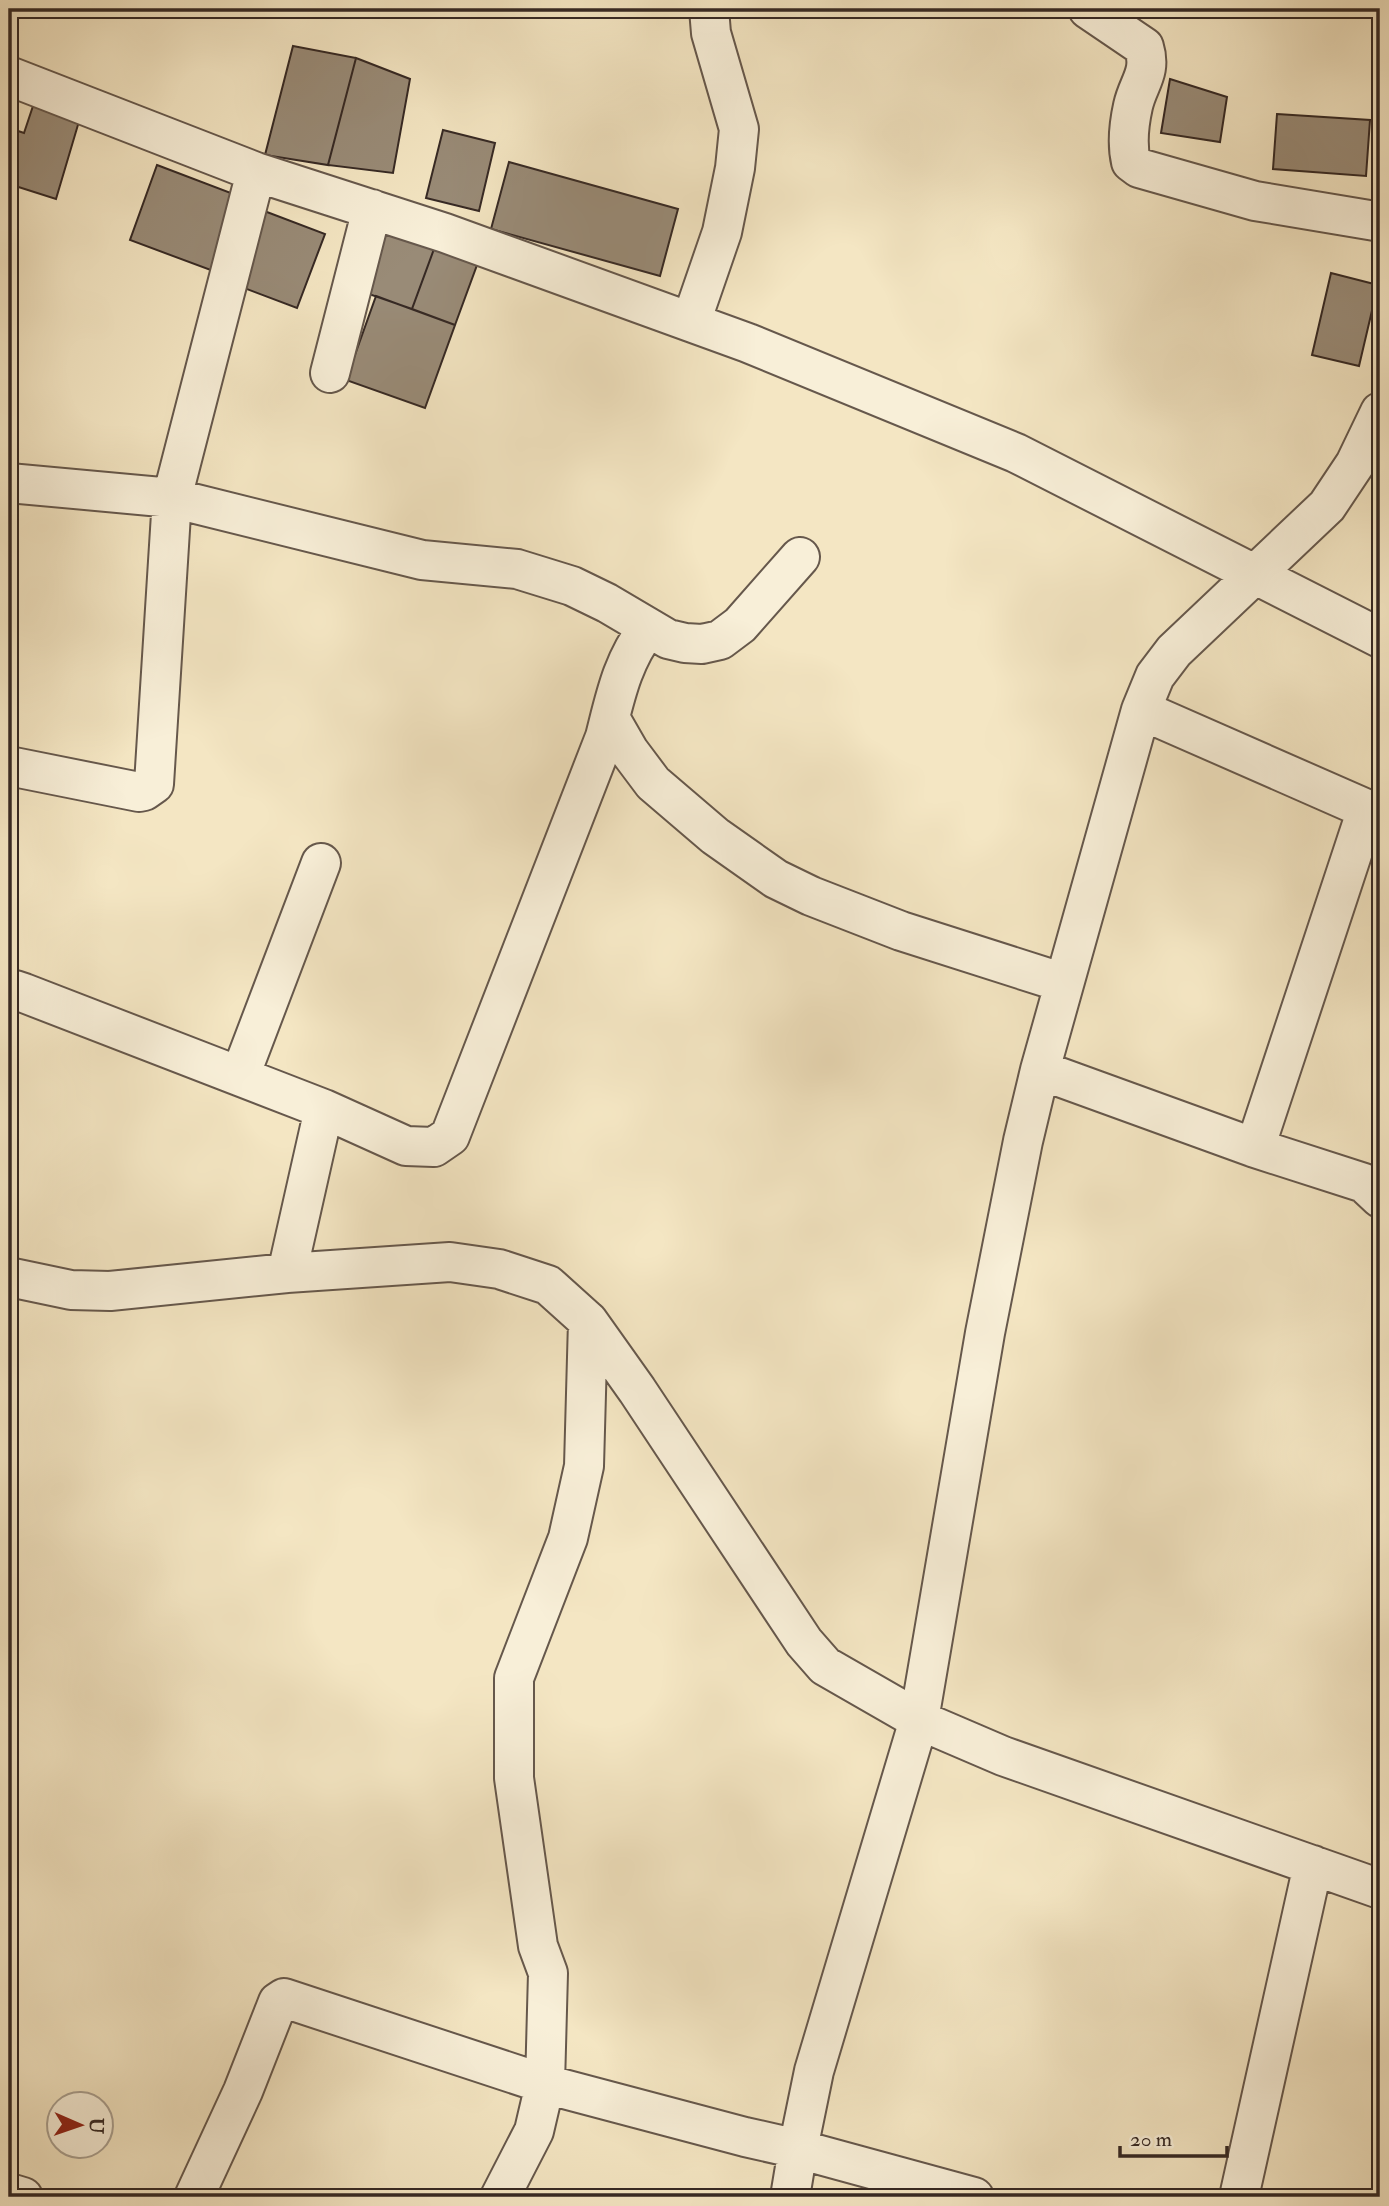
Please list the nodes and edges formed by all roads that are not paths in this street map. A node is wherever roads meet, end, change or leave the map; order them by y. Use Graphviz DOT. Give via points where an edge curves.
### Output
graph roads {
  1 [pos="709,9"];
  2 [pos="1088,9"];
  3 [pos="9,76"];
  4 [pos="256,172"];
  5 [pos="372,209"];
  6 [pos="1380,218"];
  7 [pos="691,322"];
  8 [pos="330,373"];
  9 [pos="1380,412"];
  10 [pos="9,483"];
  11 [pos="172,498"];
  12 [pos="800,557"];
  13 [pos="1255,573"];
  14 [pos="648,628"];
  15 [pos="1380,638"];
  16 [pos="1141,710"];
  17 [pos="610,718"];
  18 [pos="9,766"];
  19 [pos="1374,812"];
  20 [pos="321,863"];
  21 [pos="1064,983"];
  22 [pos="9,992"];
  23 [pos="1040,1070"];
  24 [pos="240,1076"];
  25 [pos="324,1109"];
  26 [pos="1255,1148"];
  27 [pos="1380,1198"];
  28 [pos="287,1273"];
  29 [pos="9,1277"];
  30 [pos="587,1321"];
  31 [pos="919,1720"];
  32 [pos="1313,1865"];
  33 [pos="1380,1889"];
  34 [pos="545,2084"];
  35 [pos="798,2149"];
  36 [pos="9,2196"];
  37 [pos="23,2197"];
  38 [pos="194,2197"];
  39 [pos="500,2197"];
  40 [pos="790,2197"];
  41 [pos="974,2197"];
  42 [pos="1239,2197"];
  1 -- 7 [label="street" via="711,33 739,129 722,232"];
  2 -- 6 [label="street" via="1144,47 1148,69 1133,104 1129,153 1139,168 1255,201 1375,221"];
  3 -- 4 [label="street"];
  4 -- 5 [label="street"];
  4 -- 11 [label="street"];
  5 -- 7 [label="street"];
  5 -- 8 [label="street"];
  7 -- 13 [label="street" via="1016,453"];
  9 -- 13 [label="street" via="1327,506"];
  10 -- 11 [label="street"];
  11 -- 14 [label="street" via="422,560 542,575 607,603"];
  11 -- 18 [label="street" via="154,784 139,792"];
  12 -- 14 [label="street" via="740,625 720,640 685,643"];
  13 -- 15 [label="street"];
  13 -- 16 [label="street" via="1174,651 1155,676"];
  14 -- 17 [label="street" via="627,659"];
  16 -- 19 [label="street"];
  16 -- 21 [label="street"];
  17 -- 21 [label="street" via="653,783 775,879 901,931"];
  17 -- 25 [label="street" via="450,1136 433,1147 406,1146"];
  19 -- 26 [label="street"];
  20 -- 24 [label="street"];
  21 -- 23 [label="street"];
  22 -- 24 [label="street" via="24,993"];
  23 -- 26 [label="street"];
  23 -- 31 [label="street" via="985,1333"];
  24 -- 25 [label="street"];
  25 -- 28 [label="street"];
  26 -- 27 [label="street" via="1364,1183"];
  28 -- 29 [label="street" via="110,1291 71,1290"];
  28 -- 30 [label="street" via="450,1262 499,1269 548,1285"];
  30 -- 31 [label="street" via="804,1642 825,1666"];
  30 -- 34 [label="street" via="584,1466 568,1538 514,1678 514,1779 538,1946 548,1973"];
  31 -- 32 [label="street" via="1003,1756"];
  31 -- 35 [label="street" via="814,2071"];
  32 -- 33 [label="street"];
  32 -- 42 [label="street"];
  34 -- 35 [label="street"];
  34 -- 38 [label="street" via="284,1998"];
  34 -- 39 [label="street" via="534,2131"];
  35 -- 40 [label="street"];
  35 -- 41 [label="street"];
  36 -- 37 [label="street"];
}
